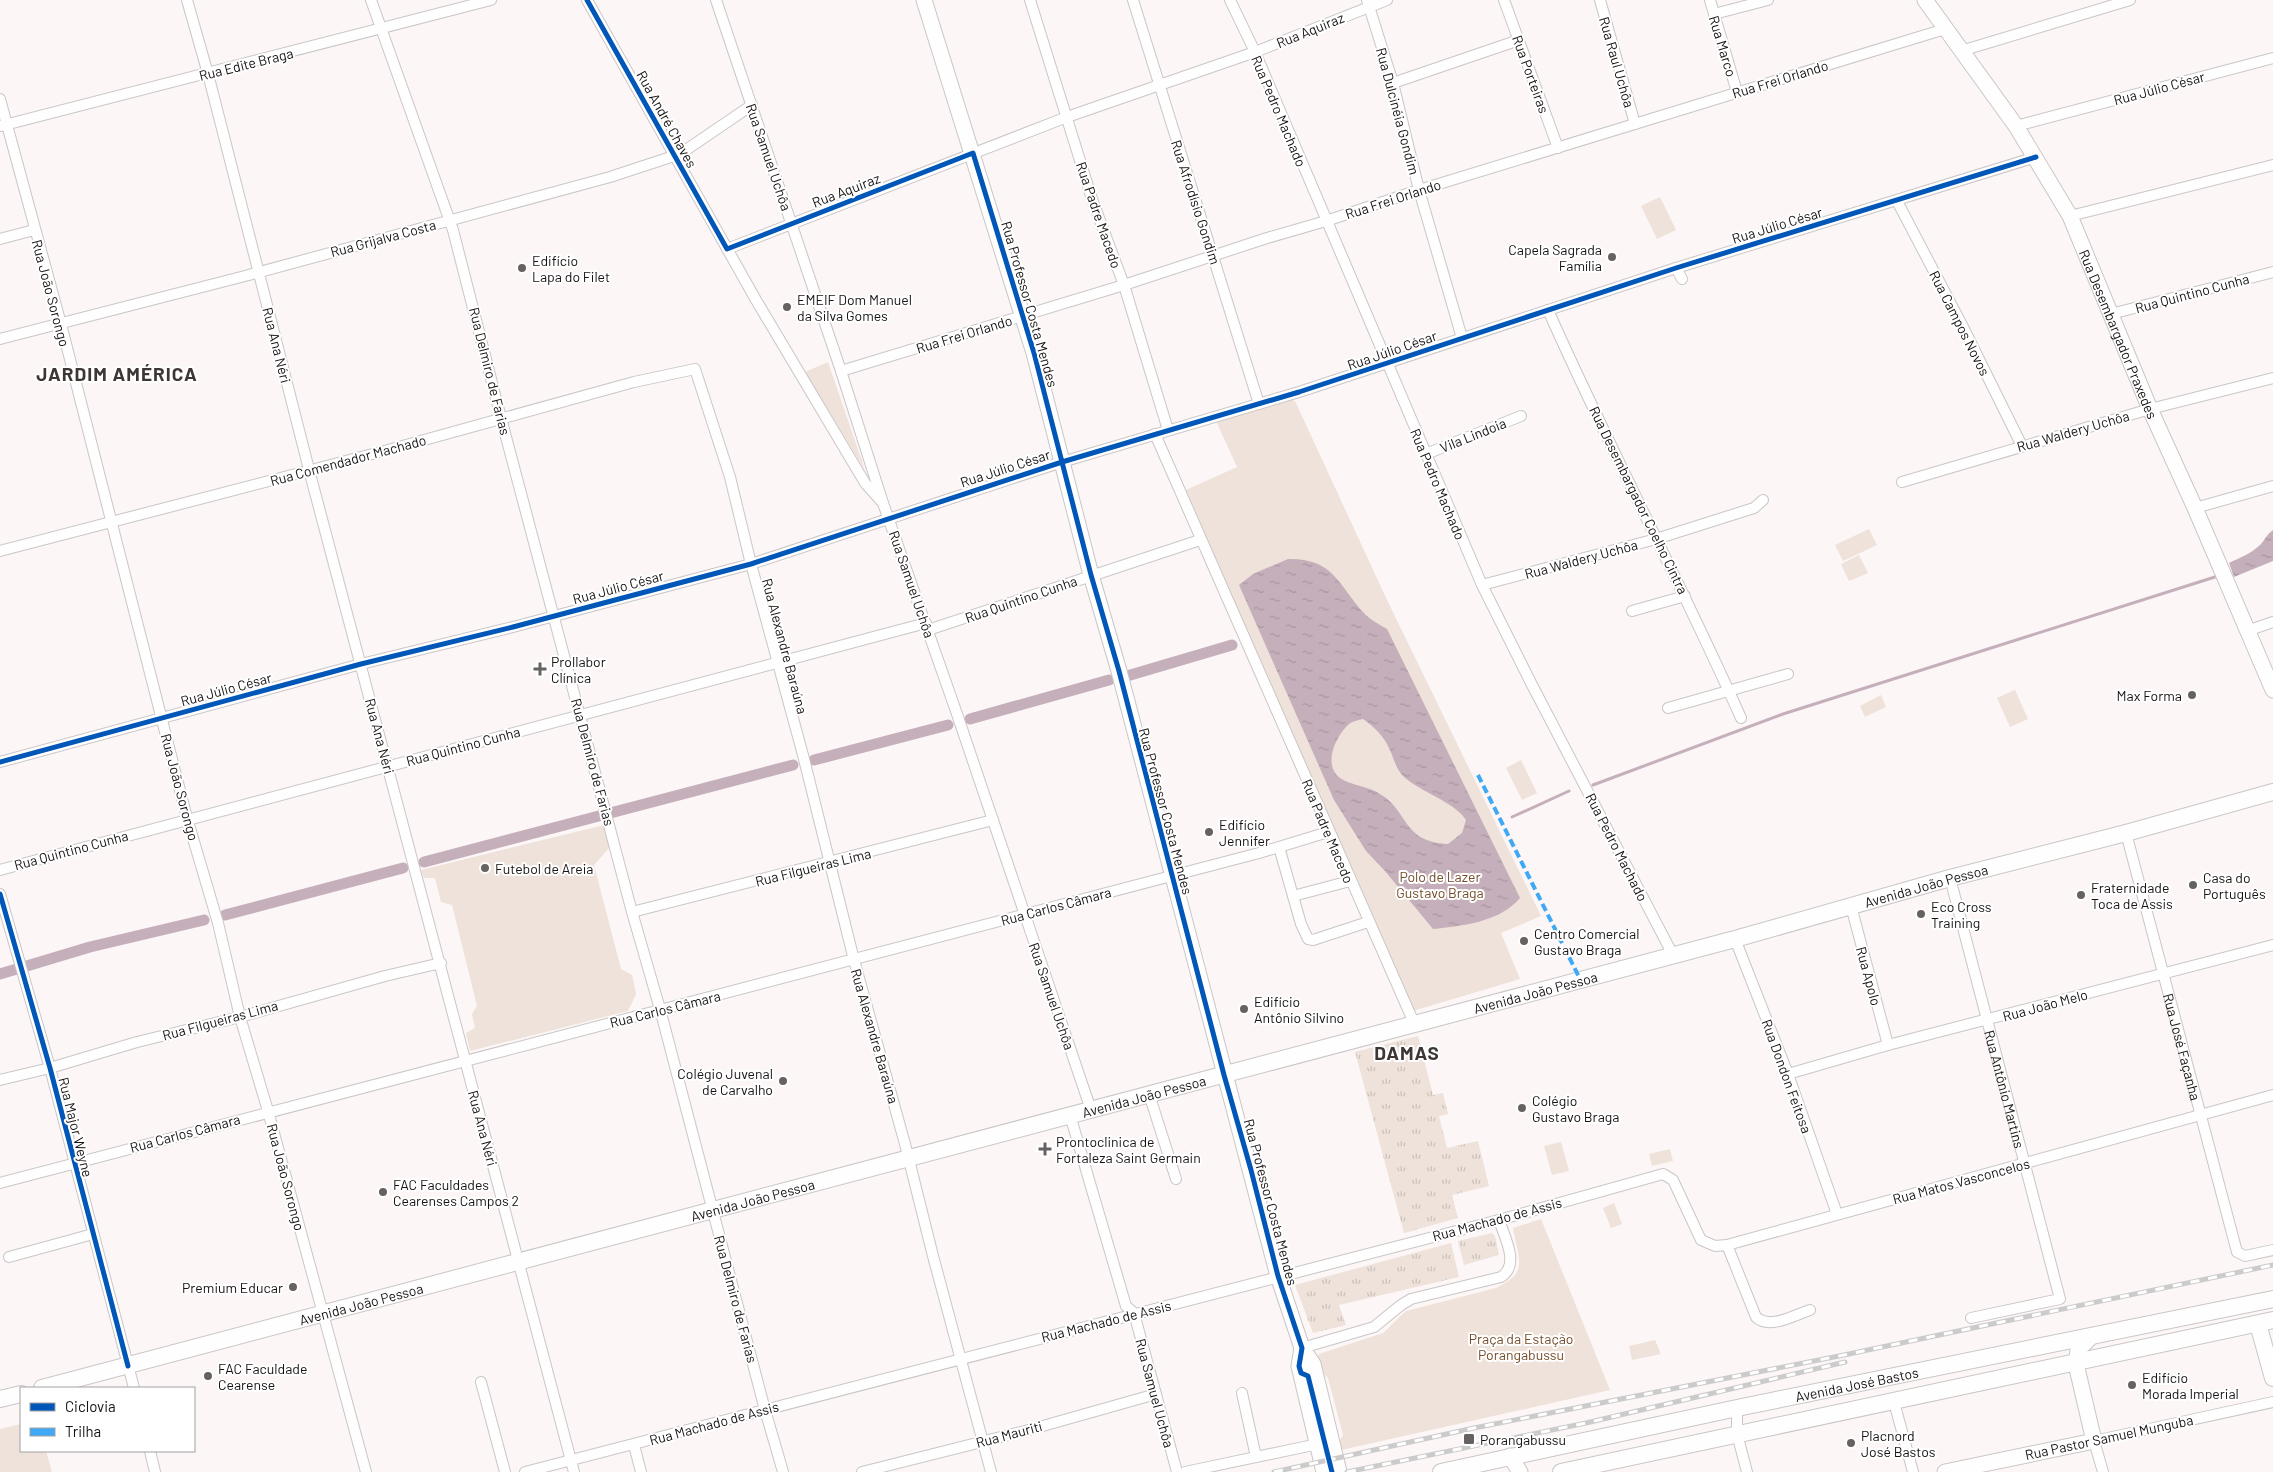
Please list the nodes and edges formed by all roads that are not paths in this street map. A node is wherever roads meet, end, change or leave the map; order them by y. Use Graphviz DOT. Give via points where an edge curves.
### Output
graph roads {
  1 [pos="187,0"];
  2 [pos="371,0"];
  3 [pos="491,0"];
  4 [pos="587,0"];
  5 [pos="716,0"];
  6 [pos="924,0"];
  7 [pos="1030,0"];
  8 [pos="1133,0"];
  9 [pos="1230,0"];
  10 [pos="1387,0"];
  11 [pos="1504,0"];
  12 [pos="1600,0"];
  13 [pos="1710,0"];
  14 [pos="1768,0"];
  15 [pos="1925,0"];
  16 [pos="2130,0"];
  17 [pos="1368,4"];
  18 [pos="1714,14"];
  19 [pos="1945,28"];
  20 [pos="382,29"];
  21 [pos="1519,40"];
  22 [pos="1961,50"];
  23 [pos="1255,52"];
  24 [pos="2273,58"];
  25 [pos="208,74"];
  26 [pos="1393,83"];
  27 [pos="1158,86"];
  28 [pos="1737,92"];
  29 [pos="0,99"];
  30 [pos="752,105"];
  31 [pos="1067,117"];
  32 [pos="1635,124"];
  33 [pos="3,125"];
  34 [pos="2016,126"];
  35 [pos="1558,148"];
  36 [pos="973,153"];
  37 [pos="675,156"];
  38 [pos="2036,157"];
  39 [pos="2273,165"];
  40 [pos="1419,190"];
  41 [pos="1897,201"];
  42 [pos="2070,216"];
  43 [pos="450,220"];
  44 [pos="1326,221"];
  45 [pos="792,223"];
  46 [pos="34,230"];
  47 [pos="0,239"];
  48 [pos="727,249"];
  49 [pos="1214,256"];
  50 [pos="1676,268"];
  51 [pos="258,272"];
  52 [pos="2273,272"];
  53 [pos="1682,279"];
  54 [pos="1124,285"];
  55 [pos="1548,310"];
  56 [pos="2111,314"];
  57 [pos="1024,316"];
  58 [pos="61,324"];
  59 [pos="1462,338"];
  60 [pos="0,339"];
  61 [pos="1388,364"];
  62 [pos="695,369"];
  63 [pos="841,371"];
  64 [pos="2273,378"];
  65 [pos="1259,404"];
  66 [pos="2150,409"];
  67 [pos="1521,416"];
  68 [pos="501,418"];
  69 [pos="1168,430"];
  70 [pos="1155,434"];
  71 [pos="2022,446"];
  72 [pos="1426,454"];
  73 [pos="1062,462"];
  74 [pos="309,471"];
  75 [pos="1902,482"];
  76 [pos="2273,486"];
  77 [pos="1763,500"];
  78 [pos="883,504"];
  79 [pos="2195,508"];
  80 [pos="889,517"];
  81 [pos="110,522"];
  82 [pos="1656,539"];
  83 [pos="1200,540"];
  84 [pos="0,551"];
  85 [pos="750,564"];
  86 [pos="1091,575"];
  87 [pos="1482,585"];
  88 [pos="1685,596"];
  89 [pos="1632,611"];
  90 [pos="554,616"];
  91 [pos="2273,622"];
  92 [pos="927,626"];
  93 [pos="2247,631"];
  94 [pos="361,664"];
  95 [pos="778,664"];
  96 [pos="1788,674"];
  97 [pos="2273,690"];
  98 [pos="1729,691"];
  99 [pos="1668,708"];
  100 [pos="581,715"];
  101 [pos="162,717"];
  102 [pos="1741,718"];
  103 [pos="0,762"];
  104 [pos="388,766"];
  105 [pos="2273,792"];
  106 [pos="187,818"];
  107 [pos="992,820"];
  108 [pos="1328,832"];
  109 [pos="2126,833"];
  110 [pos="1278,847"];
  111 [pos="830,863"];
  112 [pos="0,870"];
  113 [pos="1171,876"];
  114 [pos="1950,878"];
  115 [pos="1350,881"];
  116 [pos="0,894"];
  117 [pos="1293,896"];
  118 [pos="1851,906"];
  119 [pos="632,912"];
  120 [pos="1024,914"];
  121 [pos="1368,922"];
  122 [pos="1735,939"];
  123 [pos="2273,945"];
  124 [pos="1674,955"];
  125 [pos="854,960"];
  126 [pos="441,963"];
  127 [pos="2165,974"];
  128 [pos="660,1009"];
  129 [pos="240,1016"];
  130 [pos="1986,1020"];
  131 [pos="1414,1023"];
  132 [pos="1888,1045"];
  133 [pos="466,1062"];
  134 [pos="50,1068"];
  135 [pos="1788,1074"];
  136 [pos="1224,1075"];
  137 [pos="0,1080"];
  138 [pos="1149,1094"];
  139 [pos="2273,1096"];
  140 [pos="1091,1110"];
  141 [pos="268,1111"];
  142 [pos="1070,1115"];
  143 [pos="2201,1115"];
  144 [pos="909,1159"];
  145 [pos="74,1163"];
  146 [pos="2024,1164"];
  147 [pos="1176,1179"];
  148 [pos="0,1182"];
  149 [pos="1678,1190"];
  150 [pos="713,1211"];
  151 [pos="1836,1214"];
  152 [pos="1499,1220"];
  153 [pos="93,1234"];
  154 [pos="1726,1245"];
  155 [pos="2273,1250"];
  156 [pos="9,1257"];
  157 [pos="519,1262"];
  158 [pos="1278,1276"];
  159 [pos="2273,1299"];
  160 [pos="1810,1310"];
  161 [pos="322,1313"];
  162 [pos="1134,1313"];
  163 [pos="1971,1318"];
  164 [pos="2265,1322"];
  165 [pos="2092,1336"];
  166 [pos="1302,1348"];
  167 [pos="960,1358"];
  168 [pos="2076,1364"];
  169 [pos="128,1366"];
  170 [pos="2273,1378"];
  171 [pos="481,1382"];
  172 [pos="46,1387"];
  173 [pos="134,1387"];
  174 [pos="1242,1393"];
  175 [pos="20,1394"];
  176 [pos="1156,1394"];
  177 [pos="0,1399"];
  178 [pos="1894,1402"];
  179 [pos="2273,1402"];
  180 [pos="1737,1408"];
  181 [pos="765,1410"];
  182 [pos="1737,1434"];
  183 [pos="2094,1441"];
  184 [pos="982,1442"];
  185 [pos="1318,1444"];
  186 [pos="634,1445"];
  187 [pos="150,1452"];
  188 [pos="1510,1456"];
  189 [pos="1256,1458"];
  190 [pos="571,1460"];
  191 [pos="908,1461"];
  192 [pos="1569,1471"];
  193 [pos="155,1472"];
  194 [pos="366,1472"];
  195 [pos="505,1472"];
  196 [pos="525,1472"];
  197 [pos="574,1472"];
  198 [pos="641,1472"];
  199 [pos="783,1472"];
  200 [pos="862,1472"];
  201 [pos="911,1472"];
  202 [pos="991,1472"];
  203 [pos="1177,1472"];
  204 [pos="1186,1472"];
  205 [pos="1324,1472"];
  206 [pos="1339,1472"];
  207 [pos="1441,1472"];
  208 [pos="1520,1472"];
  209 [pos="1747,1472"];
  210 [pos="1913,1472"];
  211 [pos="1945,1472"];
  212 [pos="2103,1472"];
  1 -- 25 [label="street, Rua Ana Néri"];
  2 -- 20 [label="street, Rua Delmiro de Farias"];
  3 -- 20 [label="street, Rua Edite Braga"];
  4 -- 37 [label="street, Rua André Chaves"];
  5 -- 30 [label="street, Rua Samuel Uchôa"];
  6 -- 36 [label="street, Rua Professor Costa Mendes"];
  7 -- 31 [label="street, Rua Padre Macedo"];
  8 -- 27 [label="street, Rua Afrodísio Gondim"];
  9 -- 23 [label="street, Rua Pedro Machado"];
  10 -- 17 [label="street, Rua Aquiraz"];
  11 -- 21 [label="street, Rua Porteiras"];
  12 -- 32 [label="street, Rua Raul Uchôa"];
  13 -- 18 [label="street, Rua Marco"];
  14 -- 18 [label="street"];
  15 -- 19 [label="street, Rua Desembargador Praxedes"];
  16 -- 22 [label="street"];
  17 -- 23 [label="street, Rua Aquiraz"];
  17 -- 26 [label="street, Rua Dulcinéia Gondim"];
  18 -- 28 [label="street, Rua Marco"];
  19 -- 22 [label="street, Rua Desembargador Praxedes"];
  19 -- 28 [label="street, Rua Frei Orlando"];
  20 -- 25 [label="street, Rua Edite Braga"];
  20 -- 43 [label="street, Rua Delmiro de Farias"];
  21 -- 26 [label="street"];
  21 -- 35 [label="street, Rua Porteiras"];
  22 -- 34 [label="street, Rua Desembargador Praxedes"];
  23 -- 27 [label="street, Rua Aquiraz"];
  23 -- 44 [label="street, Rua Pedro Machado"];
  24 -- 34 [label="street, Rua Júlio César"];
  25 -- 33 [label="street, Rua Edite Braga"];
  25 -- 51 [label="street, Rua Ana Néri"];
  26 -- 40 [label="street, Rua Dulcinéia Gondim"];
  27 -- 31 [label="street, Rua Aquiraz"];
  27 -- 49 [label="street, Rua Afrodísio Gondim"];
  28 -- 32 [label="street, Rua Frei Orlando"];
  29 -- 33 [label="street, Rua João Sorongo"];
  30 -- 37 [label="street, Rua Grijalva Costa"];
  30 -- 45 [label="street, Rua Samuel Uchôa"];
  31 -- 36 [label="street, Rua Aquiraz"];
  31 -- 54 [label="street, Rua Padre Macedo" via="1092,199"];
  32 -- 35 [label="street, Rua Frei Orlando"];
  33 -- 46 [label="street, Rua João Sorongo"];
  34 -- 38 [label="street, Rua Desembargador Praxedes"];
  35 -- 40 [label="street, Rua Frei Orlando"];
  36 -- 45 [label="street, Rua Aquiraz"];
  36 -- 57 [label="street, Rua Professor Costa Mendes"];
  37 -- 43 [label="street, Rua Grijalva Costa"];
  37 -- 48 [label="street, Rua André Chaves"];
  38 -- 41 [label="street, Rua Júlio César"];
  38 -- 42 [label="street, Rua Desembargador Praxedes"];
  39 -- 42 [label="street"];
  40 -- 44 [label="street, Rua Frei Orlando"];
  40 -- 59 [label="street, Rua Dulcinéia Gondim"];
  41 -- 50 [label="street, Rua Júlio César"];
  41 -- 71 [label="street, Rua Campos Novos"];
  42 -- 56 [label="street, Rua Desembargador Praxedes"];
  43 -- 51 [label="street, Rua Grijalva Costa"];
  43 -- 68 [label="street, Rua Delmiro de Farias"];
  44 -- 49 [label="street, Rua Frei Orlando"];
  44 -- 61 [label="street, Rua Pedro Machado"];
  45 -- 48 [label="street, Rua Aquiraz"];
  45 -- 63 [label="street, Rua Samuel Uchôa"];
  46 -- 47 [label="street"];
  46 -- 58 [label="street, Rua João Sorongo"];
  48 -- 78 [label="street, Rua André Chaves" via="865,483"];
  49 -- 54 [label="street, Rua Frei Orlando"];
  49 -- 65 [label="street, Rua Afrodísio Gondim"];
  50 -- 53 [label="street"];
  50 -- 55 [label="street, Rua Júlio César"];
  51 -- 58 [label="street, Rua Grijalva Costa"];
  51 -- 74 [label="street, Rua Ana Néri"];
  52 -- 56 [label="street, Rua Quintino Cunha"];
  54 -- 57 [label="street, Rua Frei Orlando"];
  54 -- 69 [label="street, Rua Padre Macedo"];
  55 -- 59 [label="street, Rua Júlio César"];
  55 -- 82 [label="street, Rua Desembargador Coelho Cintra"];
  56 -- 66 [label="street, Rua Desembargador Praxedes"];
  57 -- 63 [label="street, Rua Frei Orlando"];
  57 -- 73 [label="street, Rua Professor Costa Mendes"];
  58 -- 60 [label="street, Rua Grijalva Costa"];
  58 -- 81 [label="street, Rua João Sorongo"];
  59 -- 61 [label="street, Rua Júlio César"];
  61 -- 65 [label="street, Rua Júlio César"];
  61 -- 72 [label="street, Rua Pedro Machado"];
  62 -- 68 [label="street, Rua Comendador Machado"];
  62 -- 85 [label="street, Rua Alexandre Baraúna" via="727,468"];
  63 -- 78 [label="street, Rua Samuel Uchôa"];
  64 -- 66 [label="street, Rua Waldery Uchôa"];
  65 -- 69 [label="street, Rua Júlio César"];
  66 -- 71 [label="street, Rua Waldery Uchôa"];
  66 -- 79 [label="street, Rua Desembargador Praxedes"];
  67 -- 72 [label="street, Vila Lindoia"];
  68 -- 74 [label="street, Rua Comendador Machado"];
  68 -- 90 [label="street, Rua Delmiro de Farias"];
  69 -- 70 [label="street, Rua Júlio César"];
  70 -- 73 [label="street, Rua Júlio César"];
  70 -- 83 [label="street, Rua Padre Macedo"];
  71 -- 75 [label="street, Rua Waldery Uchôa"];
  72 -- 87 [label="street, Rua Pedro Machado"];
  73 -- 80 [label="street, Rua Júlio César"];
  73 -- 86 [label="street, Rua Professor Costa Mendes"];
  74 -- 81 [label="street, Rua Comendador Machado"];
  74 -- 94 [label="street, Rua Ana Néri"];
  76 -- 79 [label="street"];
  77 -- 82 [label="street, Rua Waldery Uchôa" via="1754,508"];
  78 -- 80 [label="street, Rua Samuel Uchôa"];
  79 -- 93 [label="street, Rua Desembargador Praxedes"];
  80 -- 85 [label="street, Rua Júlio César"];
  80 -- 92 [label="street, Rua Samuel Uchôa"];
  81 -- 84 [label="street, Rua Comendador Machado"];
  81 -- 101 [label="street, Rua João Sorongo"];
  82 -- 87 [label="street, Rua Waldery Uchôa"];
  82 -- 88 [label="street, Rua Desembargador Coelho Cintra"];
  83 -- 86 [label="street, Rua Quintino Cunha"];
  83 -- 108 [label="street, Rua Padre Macedo"];
  85 -- 90 [label="street, Rua Júlio César"];
  85 -- 95 [label="street, Rua Alexandre Baraúna"];
  86 -- 92 [label="street, Rua Quintino Cunha"];
  86 -- 113 [label="street, Rua Professor Costa Mendes"];
  87 -- 124 [label="street, Rua Pedro Machado"];
  88 -- 89 [label="street"];
  88 -- 98 [label="street, Rua Desembargador Coelho Cintra"];
  90 -- 94 [label="street, Rua Júlio César"];
  90 -- 100 [label="street, Rua Delmiro de Farias"];
  91 -- 93 [label="street"];
  92 -- 95 [label="street, Rua Quintino Cunha"];
  92 -- 107 [label="street, Rua Samuel Uchôa"];
  93 -- 97 [label="street, Rua Desembargador Praxedes"];
  94 -- 101 [label="street, Rua Júlio César"];
  94 -- 104 [label="street, Rua Ana Néri"];
  95 -- 100 [label="street, Rua Quintino Cunha"];
  95 -- 111 [label="street, Rua Alexandre Baraúna"];
  96 -- 98 [label="street"];
  98 -- 99 [label="street"];
  98 -- 102 [label="street, Rua Desembargador Coelho Cintra"];
  100 -- 104 [label="street, Rua Quintino Cunha"];
  100 -- 119 [label="street, Rua Delmiro de Farias"];
  101 -- 103 [label="street, Rua Júlio César"];
  101 -- 106 [label="street, Rua João Sorongo"];
  104 -- 106 [label="street, Rua Quintino Cunha"];
  104 -- 126 [label="street, Rua Ana Néri"];
  105 -- 109 [label="main road, Avenida João Pessoa"];
  106 -- 112 [label="street, Rua Quintino Cunha"];
  106 -- 129 [label="street, Rua João Sorongo" via="215,911"];
  107 -- 111 [label="street, Rua Filgueiras Lima"];
  107 -- 120 [label="street, Rua Samuel Uchôa"];
  108 -- 110 [label="street, Rua Carlos Câmara"];
  108 -- 115 [label="street, Rua Padre Macedo"];
  109 -- 114 [label="main road, Avenida João Pessoa"];
  109 -- 127 [label="street, Rua José Façanha"];
  110 -- 113 [label="street, Rua Carlos Câmara"];
  110 -- 117 [label="street"];
  111 -- 119 [label="street, Rua Filgueiras Lima"];
  111 -- 125 [label="street, Rua Alexandre Baraúna"];
  113 -- 120 [label="street, Rua Carlos Câmara"];
  113 -- 136 [label="street, Rua Professor Costa Mendes"];
  114 -- 118 [label="main road, Avenida João Pessoa"];
  114 -- 130 [label="street, Rua Antônio Martins"];
  115 -- 117 [label="street"];
  115 -- 121 [label="street, Rua Padre Macedo"];
  116 -- 134 [label="street, Rua Major Weyne"];
  117 -- 121 [label="street" via="1308,939"];
  118 -- 122 [label="main road, Avenida João Pessoa"];
  118 -- 132 [label="street, Rua Apolo"];
  119 -- 128 [label="street, Rua Delmiro de Farias"];
  120 -- 125 [label="street, Rua Carlos Câmara"];
  120 -- 140 [label="street, Rua Samuel Uchôa"];
  121 -- 131 [label="street, Rua Padre Macedo"];
  122 -- 124 [label="main road, Avenida João Pessoa"];
  122 -- 135 [label="street, Rua Dondon Feitosa"];
  123 -- 127 [label="street, Rua João Melo"];
  124 -- 131 [label="main road, Avenida João Pessoa"];
  125 -- 128 [label="street, Rua Carlos Câmara"];
  125 -- 144 [label="street, Rua Alexandre Baraúna"];
  126 -- 129 [label="street, Rua Filgueiras Lima"];
  126 -- 133 [label="street, Rua Ana Néri"];
  127 -- 130 [label="street, Rua João Melo"];
  127 -- 143 [label="street, Rua José Façanha"];
  128 -- 133 [label="street, Rua Carlos Câmara"];
  128 -- 150 [label="street, Rua Delmiro de Farias"];
  129 -- 134 [label="street, Rua Filgueiras Lima"];
  129 -- 141 [label="street, Rua João Sorongo"];
  130 -- 132 [label="street, Rua João Melo"];
  130 -- 146 [label="street, Rua Antônio Martins"];
  131 -- 136 [label="main road, Avenida João Pessoa"];
  132 -- 135 [label="street, Rua João Melo"];
  133 -- 141 [label="street, Rua Carlos Câmara"];
  133 -- 157 [label="street, Rua Ana Néri"];
  134 -- 137 [label="street, Rua Filgueiras Lima"];
  134 -- 145 [label="street, Rua Major Weyne"];
  135 -- 151 [label="street, Rua Dondon Feitosa"];
  136 -- 138 [label="main road, Avenida João Pessoa"];
  136 -- 158 [label="street, Rua Professor Costa Mendes"];
  138 -- 140 [label="main road, Avenida João Pessoa"];
  138 -- 147 [label="street"];
  139 -- 143 [label="street, Rua Matos Vasconcelos"];
  140 -- 142 [label="main road, Avenida João Pessoa"];
  141 -- 145 [label="street, Rua Carlos Câmara"];
  141 -- 161 [label="street, Rua João Sorongo"];
  142 -- 144 [label="main road, Avenida João Pessoa"];
  142 -- 162 [label="street, Rua Samuel Uchôa" via="1126,1306"];
  143 -- 146 [label="street, Rua Matos Vasconcelos"];
  143 -- 155 [label="street, Rua José Façanha" via="2239,1254 2245,1256"];
  144 -- 150 [label="main road, Avenida João Pessoa"];
  144 -- 167 [label="street, Rua Alexandre Baraúna"];
  145 -- 148 [label="street, Rua Carlos Câmara"];
  145 -- 153 [label="street, Rua Major Weyne"];
  146 -- 151 [label="street, Rua Matos Vasconcelos"];
  146 -- 163 [label="street, Rua Antônio Martins" via="2060,1299"];
  149 -- 152 [label="street, Rua Machado de Assis" via="1673,1180 1663,1174"];
  149 -- 154 [label="street, Rua Matos Vasconcelos" via="1701,1240 1715,1246"];
  150 -- 157 [label="main road, Avenida João Pessoa"];
  150 -- 181 [label="street, Rua Delmiro de Farias"];
  151 -- 154 [label="street, Rua Matos Vasconcelos"];
  152 -- 158 [label="street, Rua Machado de Assis"];
  152 -- 166 [label="street" via="1511,1264 1501,1277 1412,1299 1374,1327"];
  153 -- 156 [label="street"];
  153 -- 169 [label="street, Rua Major Weyne"];
  154 -- 160 [label="street" via="1760,1321 1765,1324"];
  157 -- 161 [label="main road, Avenida João Pessoa"];
  157 -- 190 [label="street, Rua Ana Néri"];
  158 -- 162 [label="street, Rua Machado de Assis"];
  158 -- 166 [label="street, Rua Professor Costa Mendes"];
  159 -- 165 [label="main road, Avenida José Bastos"];
  161 -- 169 [label="main road, Avenida João Pessoa"];
  161 -- 194 [label="street, Rua João Sorongo"];
  162 -- 167 [label="street, Rua Machado de Assis"];
  162 -- 176 [label="street, Rua Samuel Uchôa"];
  164 -- 168 [label="main road, Avenida José Bastos"];
  164 -- 170 [label="main road"];
  165 -- 168 [label="street" via="2078,1350"];
  165 -- 180 [label="main road, Avenida José Bastos"];
  166 -- 185 [label="street, Rua Professor Costa Mendes" via="1299,1366"];
  166 -- 206 [label="street, Rua Professor Costa Mendes" via="1313,1364"];
  167 -- 181 [label="street, Rua Machado de Assis"];
  167 -- 184 [label="street, Rua Alexandre Baraúna"];
  168 -- 178 [label="main road, Avenida José Bastos"];
  168 -- 183 [label="street"];
  169 -- 172 [label="main road, Avenida João Pessoa"];
  169 -- 173 [label="street, Rua Major Weyne"];
  171 -- 195 [label="street"];
  174 -- 189 [label="street"];
  175 -- 177 [label="main road"];
  176 -- 184 [label="street, Rua Mauriti"];
  176 -- 203 [label="street, Rua Samuel Uchôa"];
  178 -- 182 [label="main road, Avenida José Bastos"];
  178 -- 210 [label="street"];
  179 -- 183 [label="street, Rua Pastor Samuel Munguba"];
  180 -- 182 [label="street"];
  180 -- 188 [label="main road, Avenida José Bastos"];
  181 -- 186 [label="street, Rua Machado de Assis"];
  181 -- 199 [label="street, Rua Delmiro de Farias"];
  182 -- 192 [label="main road, Avenida José Bastos"];
  182 -- 209 [label="street"];
  183 -- 211 [label="street, Rua Pastor Samuel Munguba"];
  183 -- 212 [label="street"];
  184 -- 191 [label="street, Rua Mauriti"];
  184 -- 202 [label="street, Rua Alexandre Baraúna"];
  185 -- 189 [label="street"];
  185 -- 205 [label="street, Rua Professor Costa Mendes"];
  186 -- 190 [label="street, Rua Machado de Assis"];
  186 -- 198 [label="street"];
  187 -- 193 [label="street"];
  188 -- 207 [label="main road, Avenida José Bastos"];
  188 -- 208 [label="street"];
  189 -- 204 [label="street"];
  190 -- 196 [label="street, Rua Machado de Assis"];
  190 -- 197 [label="street, Rua Ana Néri"];
  191 -- 200 [label="street, Rua Mauriti"];
  191 -- 201 [label="street"];
}
